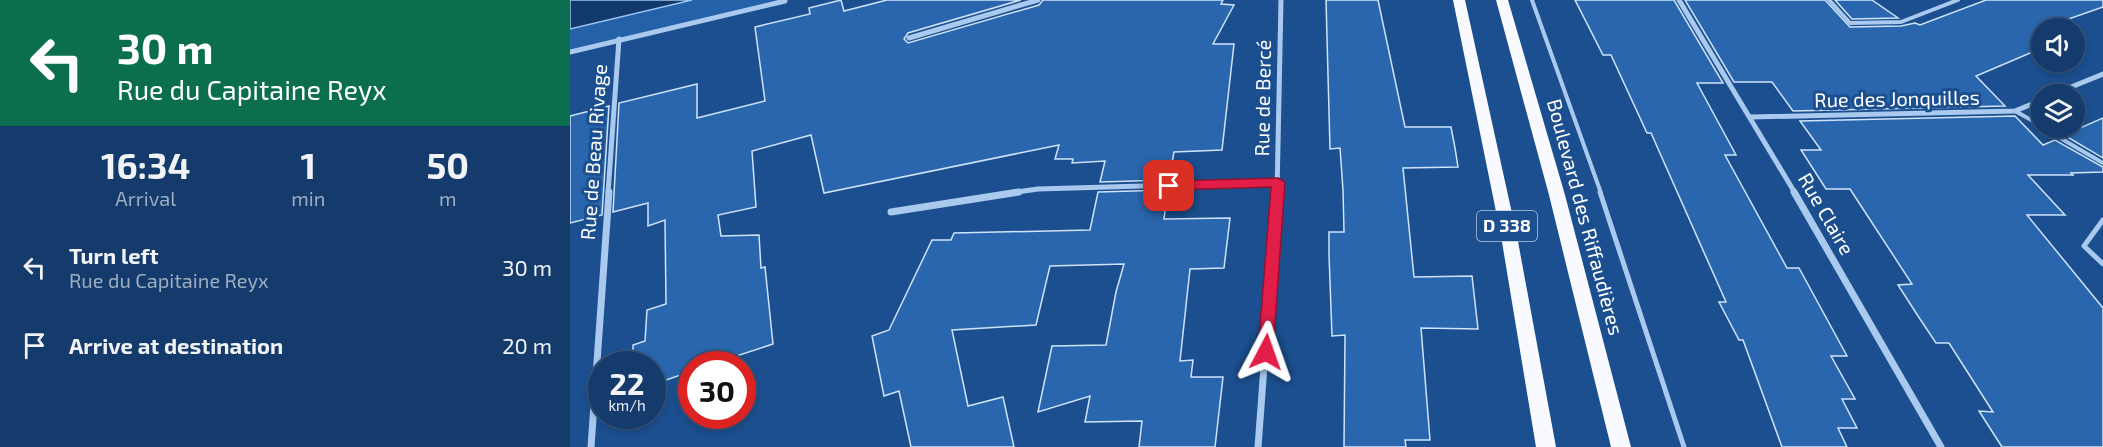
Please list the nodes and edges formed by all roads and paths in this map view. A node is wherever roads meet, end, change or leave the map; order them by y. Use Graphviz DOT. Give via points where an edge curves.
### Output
graph roads {
  1 [pos="1038,0"];
  2 [pos="1281,0"];
  3 [pos="1459,0"];
  4 [pos="1502,0"];
  5 [pos="1532,0"];
  6 [pos="1679,0"];
  7 [pos="1829,0"];
  8 [pos="1958,0"];
  9 [pos="785,1"];
  10 [pos="909,38"];
  11 [pos="618,39"];
  12 [pos="570,52"];
  13 [pos="2103,74"];
  14 [pos="2078,84"];
  15 [pos="2031,105"];
  16 [pos="2016,111"];
  17 [pos="1751,117"];
  18 [pos="2031,120"];
  19 [pos="2061,138"];
  20 [pos="2103,163"];
  21 [pos="1278,182"];
  22 [pos="891,212"];
  23 [pos="2103,220"];
  24 [pos="2103,264"];
  25 [pos="591,447"];
  26 [pos="1258,447"];
  27 [pos="1546,447"];
  28 [pos="1621,447"];
  29 [pos="1684,447"];
  30 [pos="1941,447"];
  1 -- 10 [label="street"];
  2 -- 21 [label="street, Rue de Bercé"];
  3 -- 27 [label="highway, D 338" via="1509,236"];
  4 -- 28 [label="highway, Boulevard des Riffaudières / D 338"];
  5 -- 29 [label="lane" via="1587,151"];
  6 -- 17 [label="street, Rue Claire"];
  7 -- 8 [label="lane" via="1850,23 1901,22"];
  9 -- 11 [label="street"];
  11 -- 12 [label="street"];
  11 -- 25 [label="street, Rue de Beau Rivage"];
  13 -- 14 [label="street"];
  15 -- 16 [label="street, Rue des Jonquilles"];
  16 -- 17 [label="street, Rue des Jonquilles"];
  16 -- 18 [label="lane"];
  17 -- 30 [label="street, Rue Claire"];
  19 -- 20 [label="lane"];
  21 -- 22 [label="street" via="1038,189"];
  21 -- 26 [label="street, Rue de Bercé"];
  23 -- 24 [label="lane" via="2084,246"];
}
